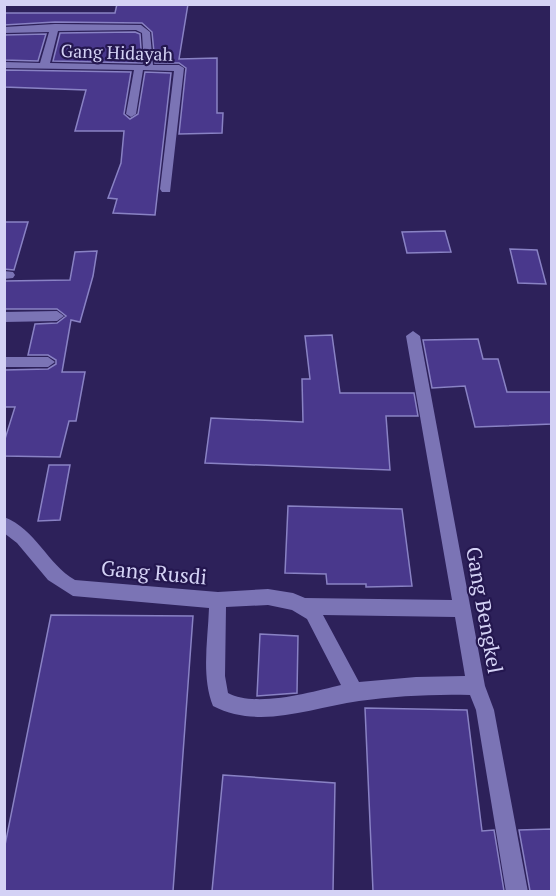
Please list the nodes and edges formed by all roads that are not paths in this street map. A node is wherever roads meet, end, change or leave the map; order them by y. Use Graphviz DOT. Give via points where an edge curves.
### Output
graph roads {
  1 [pos="55,27"];
  2 [pos="4,30"];
  3 [pos="4,65"];
  4 [pos="44,66"];
  5 [pos="144,68"];
  6 [pos="130,114"];
  7 [pos="166,189"];
  8 [pos="57,316"];
  9 [pos="4,317"];
  10 [pos="413,336"];
  11 [pos="4,362"];
  12 [pos="48,362"];
  13 [pos="4,524"];
  14 [pos="218,600"];
  15 [pos="306,606"];
  16 [pos="462,609"];
  17 [pos="476,686"];
  18 [pos="354,692"];
  19 [pos="517,891"];
  1 -- 2 [label="street"];
  1 -- 4 [label="street"];
  1 -- 5 [label="street" via="141,28 146,32"];
  3 -- 4 [label="street, Gang Hidayah"];
  4 -- 5 [label="street, Gang Hidayah"];
  5 -- 6 [label="street"];
  5 -- 7 [label="street, Gang Hidayah" via="181,69"];
  8 -- 9 [label="street"];
  10 -- 16 [label="street, Gang Bengkel"];
  11 -- 12 [label="street"];
  13 -- 14 [label="street, Gang Rusdi" via="25,541 56,578 73,588"];
  14 -- 15 [label="street" via="242,597"];
  14 -- 18 [label="street, Gang Rusdi" via="216,676 220,699 228,706 300,704"];
  15 -- 16 [label="street"];
  15 -- 18 [label="street" via="314,613"];
  16 -- 17 [label="street, Gang Bengkel"];
  17 -- 18 [label="street, Gang Rusdi" via="430,684"];
  17 -- 19 [label="street, Gang Bengkel" via="484,710"];
}
